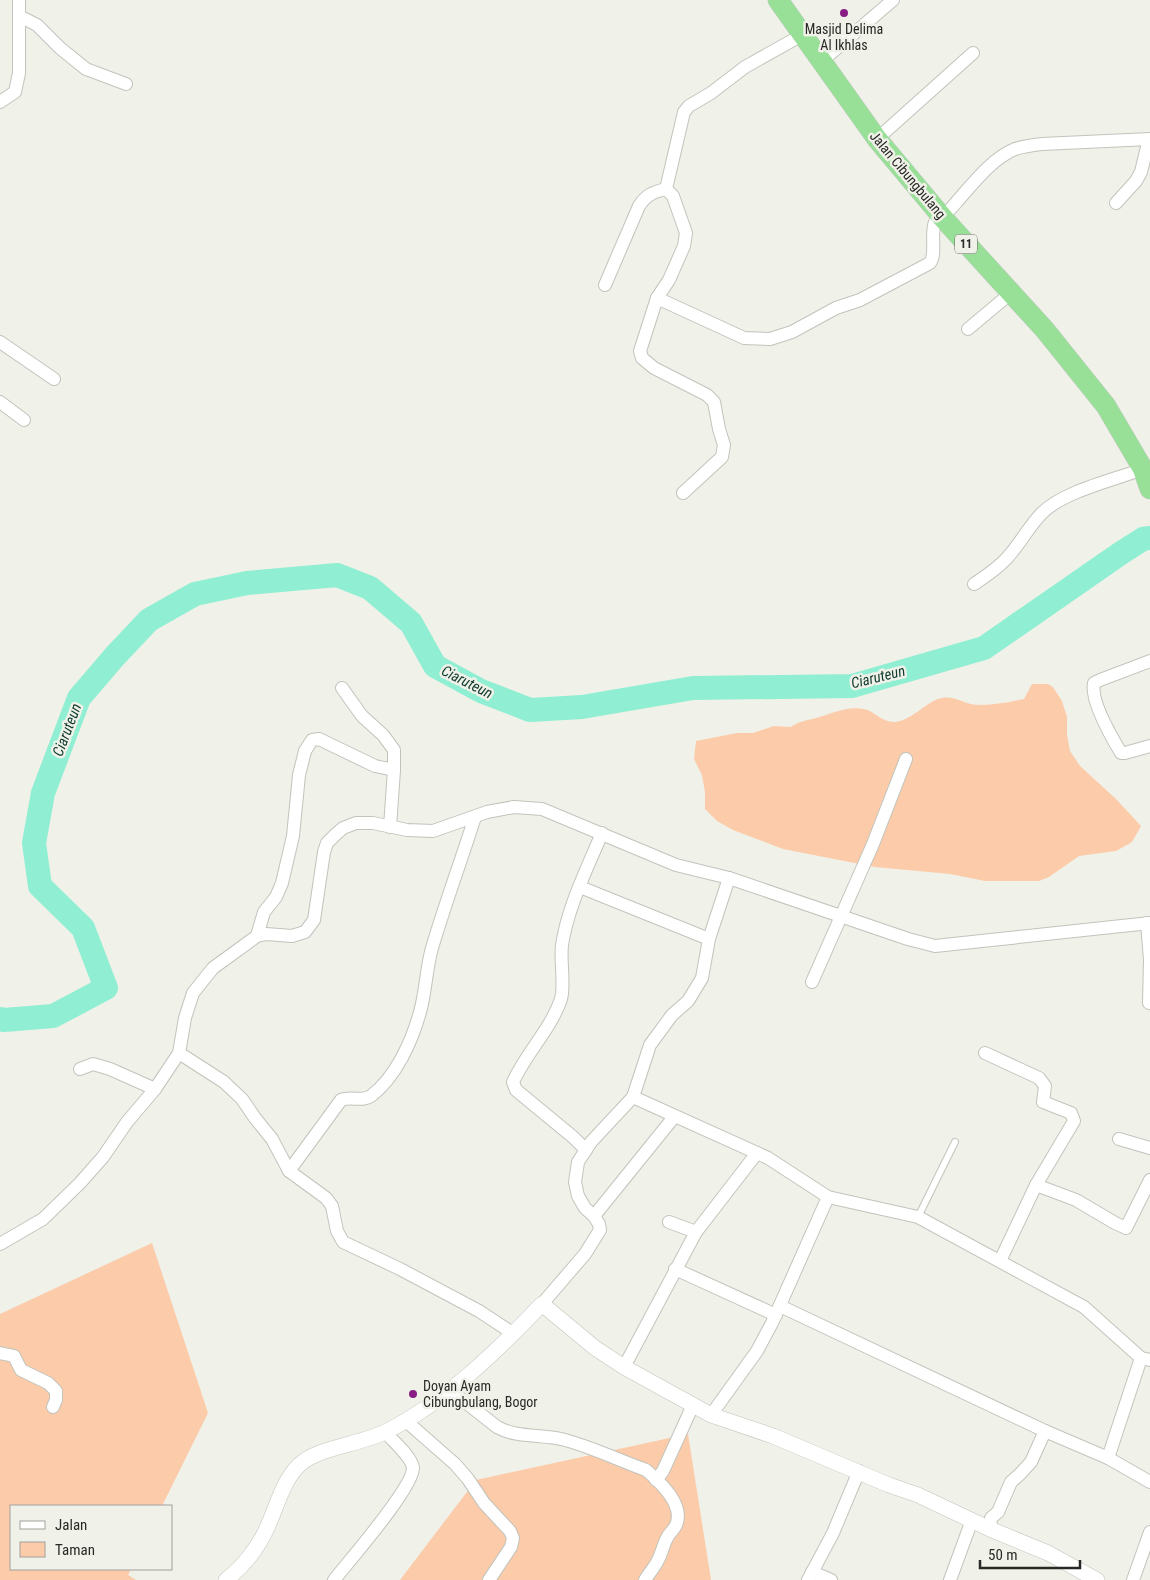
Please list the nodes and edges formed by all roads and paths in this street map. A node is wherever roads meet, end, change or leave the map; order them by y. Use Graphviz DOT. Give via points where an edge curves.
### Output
graph roads {
  1 [pos="20,0"];
  2 [pos="778,0"];
  3 [pos="893,0"];
  4 [pos="19,16"];
  5 [pos="802,35"];
  6 [pos="973,53"];
  7 [pos="822,61"];
  8 [pos="126,84"];
  9 [pos="0,102"];
  10 [pos="1150,139"];
  11 [pos="877,140"];
  12 [pos="666,189"];
  13 [pos="1116,202"];
  14 [pos="943,218"];
  15 [pos="605,285"];
  16 [pos="1011,293"];
  17 [pos="657,298"];
  18 [pos="968,329"];
  19 [pos="0,342"];
  20 [pos="54,380"];
  21 [pos="0,402"];
  22 [pos="24,420"];
  23 [pos="1143,470"];
  24 [pos="1150,489"];
  25 [pos="683,493"];
  26 [pos="974,584"];
  27 [pos="1150,661"];
  28 [pos="342,688"];
  29 [pos="1150,746"];
  30 [pos="906,759"];
  31 [pos="394,770"];
  32 [pos="475,817"];
  33 [pos="390,827"];
  34 [pos="602,833"];
  35 [pos="729,878"];
  36 [pos="580,887"];
  37 [pos="842,916"];
  38 [pos="1148,923"];
  39 [pos="257,936"];
  40 [pos="709,939"];
  41 [pos="812,982"];
  42 [pos="1149,1003"];
  43 [pos="179,1053"];
  44 [pos="985,1053"];
  45 [pos="80,1069"];
  46 [pos="155,1089"];
  47 [pos="633,1097"];
  48 [pos="674,1117"];
  49 [pos="1119,1139"];
  50 [pos="955,1142"];
  51 [pos="1150,1148"];
  52 [pos="586,1150"];
  53 [pos="757,1153"];
  54 [pos="289,1171"];
  55 [pos="1150,1180"];
  56 [pos="1036,1185"];
  57 [pos="828,1197"];
  58 [pos="594,1216"];
  59 [pos="918,1217"];
  60 [pos="669,1222"];
  61 [pos="696,1232"];
  62 [pos="0,1244"];
  63 [pos="1000,1261"];
  64 [pos="676,1269"];
  65 [pos="542,1304"];
  66 [pos="778,1310"];
  67 [pos="514,1334"];
  68 [pos="0,1354"];
  69 [pos="1145,1359"];
  70 [pos="624,1368"];
  71 [pos="450,1390"];
  72 [pos="693,1405"];
  73 [pos="53,1407"];
  74 [pos="711,1415"];
  75 [pos="406,1421"];
  76 [pos="1045,1431"];
  77 [pos="385,1432"];
  78 [pos="1108,1458"];
  79 [pos="859,1471"];
  80 [pos="656,1480"];
  81 [pos="1150,1482"];
  82 [pos="972,1520"];
  83 [pos="990,1529"];
  84 [pos="1150,1532"];
  85 [pos="810,1576"];
  86 [pos="1091,1578"];
  87 [pos="226,1580"];
  88 [pos="334,1580"];
  89 [pos="489,1580"];
  90 [pos="645,1580"];
  91 [pos="831,1580"];
  92 [pos="950,1580"];
  93 [pos="1132,1580"];
  1 -- 4 [label="street"];
  2 -- 5 [label="highway, Jalan Cibungbulang / 11"];
  3 -- 7 [label="street"];
  4 -- 8 [label="street" via="37,25 86,69"];
  4 -- 9 [label="street" via="19,73 15,92"];
  5 -- 7 [label="highway, Jalan Cibungbulang / 11"];
  5 -- 12 [label="street" via="745,66 689,106 684,112"];
  6 -- 11 [label="street"];
  7 -- 11 [label="highway, Jalan Cibungbulang / 11"];
  10 -- 13 [label="street" via="1141,172"];
  10 -- 14 [label="street" via="1042,144 1014,150 974,182"];
  11 -- 14 [label="highway, Jalan Cibungbulang / 11"];
  12 -- 15 [label="street" via="654,191 639,206"];
  12 -- 17 [label="street" via="673,196 686,233 684,246 669,280"];
  14 -- 16 [label="highway, Jalan Cibungbulang / 11"];
  14 -- 17 [label="street" via="932,228 933,258 930,263 860,300 770,339 744,338"];
  16 -- 18 [label="street"];
  16 -- 23 [label="highway, Jalan Cibungbulang / 11" via="1106,406"];
  17 -- 25 [label="street" via="640,351 642,358 714,402 724,445 722,457"];
  19 -- 20 [label="street"];
  21 -- 22 [label="street"];
  23 -- 24 [label="highway, Jalan Cibungbulang / 11"];
  23 -- 26 [label="street" via="1084,489 1056,502 1042,513 1008,557"];
  27 -- 29 [label="street" via="1100,680 1093,687 1109,734 1121,753"];
  28 -- 31 [label="street" via="362,716 394,750"];
  30 -- 37 [label="street"];
  31 -- 33 [label="street"];
  31 -- 39 [label="street" via="375,766 319,739 312,740 298,775 294,836 282,883 264,912"];
  32 -- 33 [label="street" via="433,831"];
  32 -- 34 [label="street" via="514,807 542,810"];
  32 -- 54 [label="street" via="432,950 421,1011 396,1067 369,1098 341,1100"];
  33 -- 39 [label="street" via="356,823 334,835 324,852 311,926 305,932 292,936"];
  34 -- 35 [label="street" via="676,865"];
  34 -- 36 [label="street"];
  35 -- 37 [label="street"];
  35 -- 40 [label="street"];
  36 -- 40 [label="street"];
  36 -- 52 [label="street" via="562,946 561,997 513,1082 516,1090"];
  37 -- 38 [label="street" via="935,946"];
  37 -- 41 [label="street"];
  38 -- 42 [label="street"];
  39 -- 43 [label="street" via="213,968 193,993"];
  40 -- 47 [label="street" via="702,978 688,1001 672,1015 650,1045"];
  43 -- 46 [label="street"];
  43 -- 54 [label="street" via="224,1082 242,1098 272,1139"];
  44 -- 56 [label="street" via="1039,1078 1045,1086 1043,1102 1071,1113 1074,1121"];
  45 -- 46 [label="street" via="93,1064 110,1068"];
  46 -- 62 [label="street" via="80,1183 43,1219"];
  47 -- 48 [label="street"];
  47 -- 52 [label="street" via="602,1128"];
  48 -- 53 [label="street"];
  48 -- 58 [label="street"];
  49 -- 51 [label="street"];
  50 -- 59 [label="lane"];
  52 -- 58 [label="street" via="578,1162 575,1182 578,1196"];
  53 -- 57 [label="street"];
  53 -- 61 [label="street"];
  54 -- 67 [label="street" via="326,1198 332,1206 337,1231 343,1242 479,1311"];
  55 -- 56 [label="street" via="1126,1228 1076,1200"];
  56 -- 63 [label="street"];
  57 -- 59 [label="street"];
  57 -- 66 [label="street"];
  58 -- 65 [label="street" via="600,1230 597,1236"];
  59 -- 63 [label="street"];
  60 -- 61 [label="street"];
  61 -- 64 [label="street"];
  63 -- 69 [label="street" via="1084,1307"];
  64 -- 66 [label="street"];
  64 -- 70 [label="street"];
  65 -- 67 [label="street"];
  65 -- 70 [label="street"];
  66 -- 74 [label="street" via="757,1352"];
  66 -- 76 [label="street"];
  67 -- 71 [label="street"];
  68 -- 73 [label="street" via="14,1356 21,1370 52,1387 56,1391"];
  69 -- 78 [label="street"];
  70 -- 72 [label="street"];
  71 -- 75 [label="street"];
  71 -- 80 [label="street" via="504,1431 562,1439 646,1470"];
  72 -- 74 [label="street"];
  72 -- 80 [label="street"];
  74 -- 79 [label="street"];
  75 -- 77 [label="street"];
  75 -- 89 [label="street" via="455,1464 510,1531 513,1538 511,1547"];
  76 -- 78 [label="street"];
  76 -- 83 [label="street" via="1031,1462 1011,1482 998,1512 991,1518"];
  77 -- 87 [label="street" via="314,1456 295,1470 265,1532 236,1572"];
  77 -- 88 [label="street" via="409,1458 412,1474 399,1498"];
  78 -- 81 [label="street"];
  79 -- 82 [label="street"];
  79 -- 85 [label="street" via="833,1533"];
  80 -- 90 [label="street" via="674,1500 677,1519 658,1562"];
  82 -- 83 [label="street"];
  82 -- 92 [label="street"];
  83 -- 86 [label="street" via="1048,1553"];
  84 -- 93 [label="street"];
  85 -- 91 [label="street"];
}
